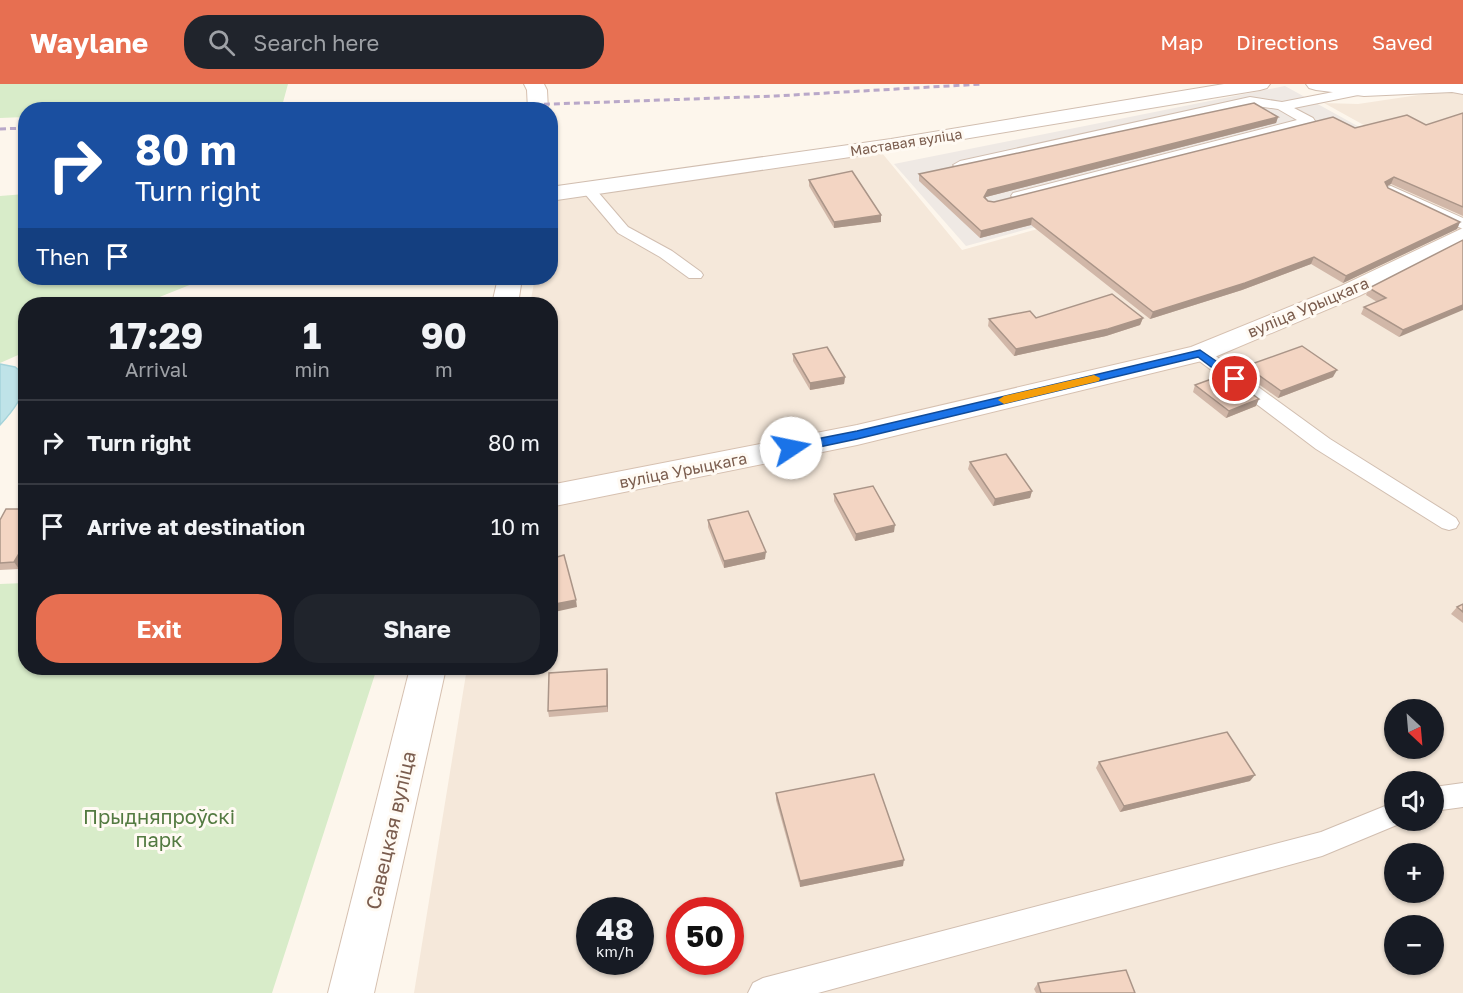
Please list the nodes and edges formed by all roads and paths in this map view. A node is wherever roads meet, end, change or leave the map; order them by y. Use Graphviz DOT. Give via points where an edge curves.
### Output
graph roads {
  1 [pos="534,84"];
  2 [pos="1260,84"];
  3 [pos="1316,84"];
  4 [pos="1463,88"];
  5 [pos="1364,90"];
  6 [pos="538,102"];
  7 [pos="1282,106"];
  8 [pos="960,165"];
  9 [pos="586,188"];
  10 [pos="1391,189"];
  11 [pos="558,193"];
  12 [pos="1004,199"];
  13 [pos="1463,224"];
  14 [pos="1463,235"];
  15 [pos="695,275"];
  16 [pos="1200,353"];
  17 [pos="558,494"];
  18 [pos="1449,524"];
  19 [pos="426,675"];
  20 [pos="1463,795"];
  21 [pos="1444,798"];
  22 [pos="1384,819"];
  23 [pos="351,993"];
  24 [pos="763,993"];
  1 -- 6 [label="main road"];
  2 -- 9 [label="main road, Маставая вуліца" via="891,145"];
  3 -- 5 [label="main road"];
  4 -- 5 [label="main road"];
  5 -- 7 [label="lane"];
  7 -- 8 [label="lane" via="1250,101"];
  7 -- 12 [label="lane" via="1308,121"];
  9 -- 11 [label="main road, Маставая вуліца"];
  9 -- 15 [label="lane" via="623,230"];
  10 -- 13 [label="lane"];
  14 -- 16 [label="main road, вуліца Урыцкага" via="1350,291"];
  16 -- 17 [label="main road, вуліца Урыцкага" via="857,435"];
  16 -- 18 [label="lane" via="1323,444"];
  19 -- 23 [label="main road, Савецкая вуліца"];
  20 -- 21 [label="lane"];
  22 -- 24 [label="lane" via="1322,844"];
}
